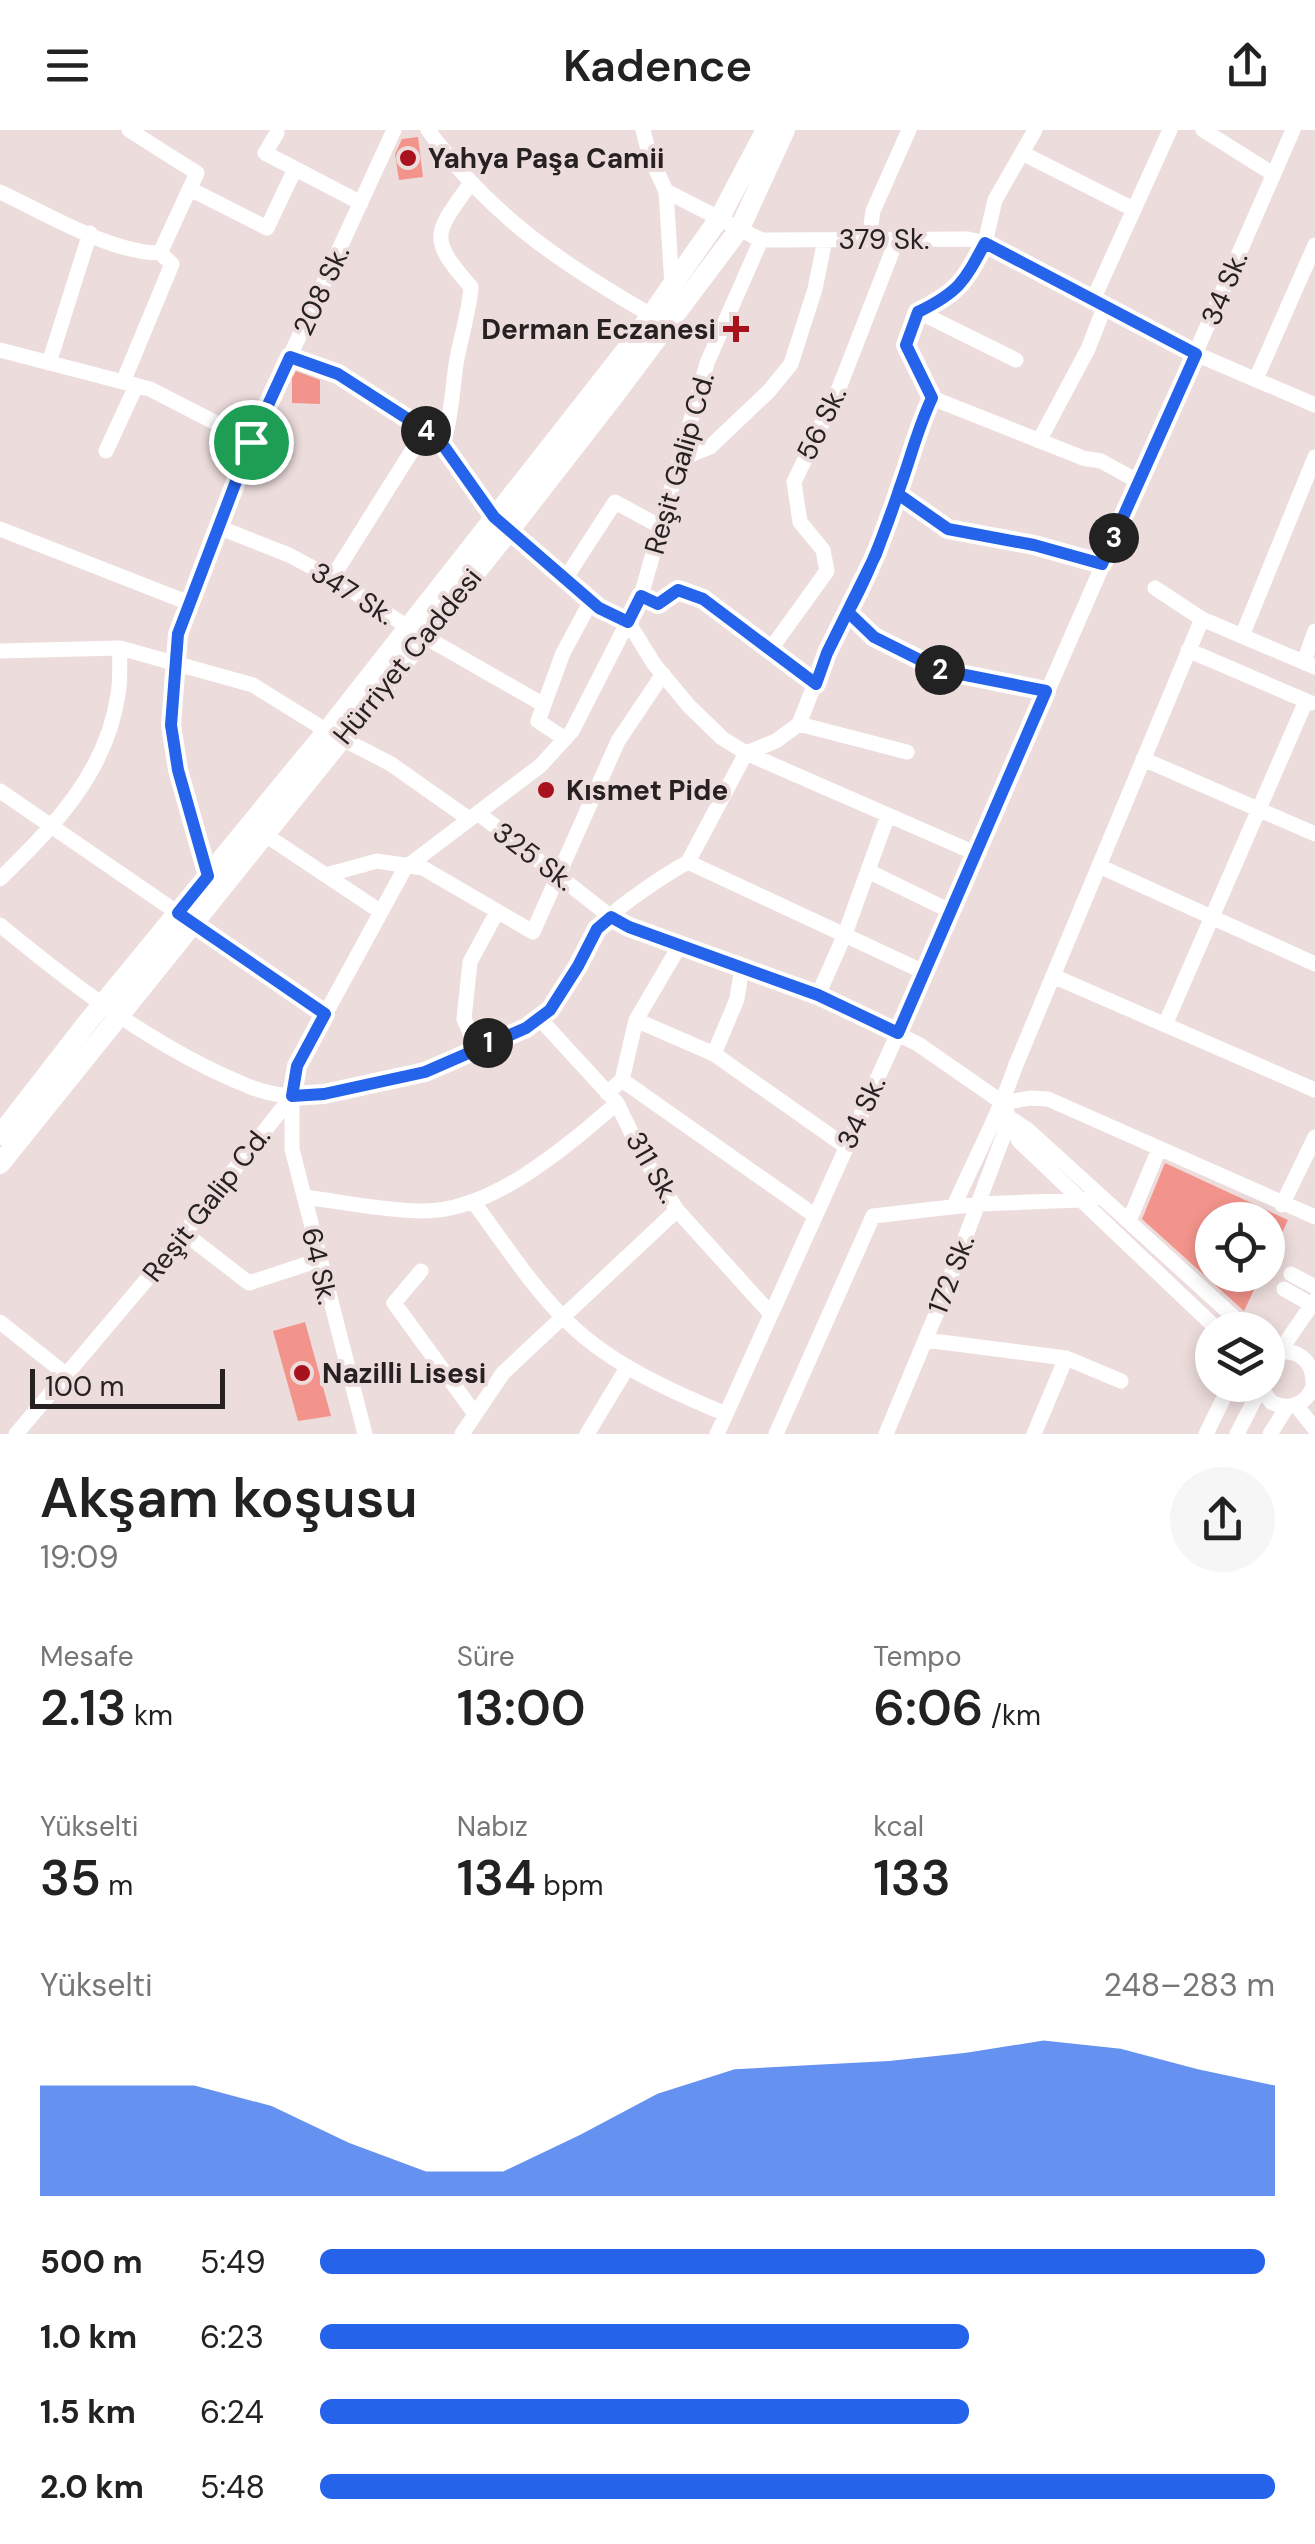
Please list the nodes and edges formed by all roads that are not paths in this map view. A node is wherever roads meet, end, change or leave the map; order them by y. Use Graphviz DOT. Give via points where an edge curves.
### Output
graph roads {
  1 [pos="129,130"];
  2 [pos="394,130"];
  3 [pos="428,130"];
  4 [pos="642,130"];
  5 [pos="766,130"];
  6 [pos="785,130"];
  7 [pos="909,130"];
  8 [pos="1034,130"];
  9 [pos="1170,130"];
  10 [pos="1204,130"];
  11 [pos="1292,130"];
  12 [pos="277,134"];
  13 [pos="1022,153"];
  14 [pos="294,170"];
  15 [pos="1273,174"];
  16 [pos="470,184"];
  17 [pos="190,189"];
  18 [pos="666,190"];
  19 [pos="0,192"];
  20 [pos="361,203"];
  21 [pos="1133,208"];
  22 [pos="720,218"];
  23 [pos="740,228"];
  24 [pos="90,233"];
  25 [pos="869,239"];
  26 [pos="897,239"];
  27 [pos="761,240"];
  28 [pos="825,240"];
  29 [pos="985,243"];
  30 [pos="1315,245"];
  31 [pos="160,252"];
  32 [pos="672,286"];
  33 [pos="1098,305"];
  34 [pos="918,312"];
  35 [pos="651,315"];
  36 [pos="1,354"];
  37 [pos="1196,354"];
  38 [pos="290,357"];
  39 [pos="1016,360"];
  40 [pos="49,363"];
  41 [pos="1256,378"];
  42 [pos="129,384"];
  43 [pos="932,398"];
  44 [pos="1315,404"];
  45 [pos="425,430"];
  46 [pos="1039,441"];
  47 [pos="251,442"];
  48 [pos="443,445"];
  49 [pos="106,451"];
  50 [pos="1315,457"];
  51 [pos="680,460"];
  52 [pos="1139,482"];
  53 [pos="898,494"];
  54 [pos="502,524"];
  55 [pos="218,527"];
  56 [pos="661,528"];
  57 [pos="0,529"];
  58 [pos="1102,564"];
  59 [pos="332,578"];
  60 [pos="565,579"];
  61 [pos="1155,588"];
  62 [pos="641,596"];
  63 [pos="592,601"];
  64 [pos="190,603"];
  65 [pos="848,612"];
  66 [pos="1202,618"];
  67 [pos="628,622"];
  68 [pos="415,631"];
  69 [pos="1315,631"];
  70 [pos="1242,636"];
  71 [pos="120,648"];
  72 [pos="770,650"];
  73 [pos="1188,650"];
  74 [pos="0,651"];
  75 [pos="1309,665"];
  76 [pos="176,669"];
  77 [pos="662,674"];
  78 [pos="816,684"];
  79 [pos="1046,691"];
  80 [pos="1311,703"];
  81 [pos="544,705"];
  82 [pos="800,724"];
  83 [pos="334,734"];
  84 [pos="564,739"];
  85 [pos="908,752"];
  86 [pos="746,753"];
  87 [pos="1143,760"];
  88 [pos="0,791"];
  89 [pos="1258,810"];
  90 [pos="888,814"];
  91 [pos="473,816"];
  92 [pos="55,826"];
  93 [pos="264,834"];
  94 [pos="1315,834"];
  95 [pos="975,853"];
  96 [pos="688,862"];
  97 [pos="1099,866"];
  98 [pos="405,868"];
  99 [pos="868,871"];
  100 [pos="326,875"];
  101 [pos="558,875"];
  102 [pos="208,876"];
  103 [pos="0,879"];
  104 [pos="950,911"];
  105 [pos="380,912"];
  106 [pos="497,912"];
  107 [pos="1210,916"];
  108 [pos="611,917"];
  109 [pos="185,919"];
  110 [pos="0,926"];
  111 [pos="845,934"];
  112 [pos="680,945"];
  113 [pos="1315,964"];
  114 [pos="742,967"];
  115 [pos="924,972"];
  116 [pos="1054,976"];
  117 [pos="818,995"];
  118 [pos="111,1012"];
  119 [pos="325,1014"];
  120 [pos="540,1018"];
  121 [pos="636,1020"];
  122 [pos="1165,1024"];
  123 [pos="898,1033"];
  124 [pos="476,1047"];
  125 [pos="714,1054"];
  126 [pos="622,1080"];
  127 [pos="1315,1090"];
  128 [pos="292,1096"];
  129 [pos="612,1098"];
  130 [pos="1006,1111"];
  131 [pos="0,1135"];
  132 [pos="1315,1137"];
  133 [pos="845,1146"];
  134 [pos="1158,1149"];
  135 [pos="0,1164"];
  136 [pos="1101,1196"];
  137 [pos="304,1197"];
  138 [pos="1081,1200"];
  139 [pos="1275,1202"];
  140 [pos="1283,1202"];
  141 [pos="474,1203"];
  142 [pos="978,1204"];
  143 [pos="954,1206"];
  144 [pos="1285,1206"];
  145 [pos="677,1210"];
  146 [pos="814,1215"];
  147 [pos="1315,1216"];
  148 [pos="1129,1221"];
  149 [pos="184,1233"];
  150 [pos="319,1260"];
  151 [pos="421,1271"];
  152 [pos="1315,1286"];
  153 [pos="1313,1302"];
  154 [pos="1199,1312"];
  155 [pos="1228,1312"];
  156 [pos="770,1313"];
  157 [pos="561,1316"];
  158 [pos="0,1322"];
  159 [pos="1285,1337"];
  160 [pos="925,1340"];
  161 [pos="1285,1354"];
  162 [pos="1066,1358"];
  163 [pos="1313,1362"];
  164 [pos="627,1368"];
  165 [pos="68,1376"];
  166 [pos="1121,1381"];
  167 [pos="1314,1388"];
  168 [pos="1222,1402"];
  169 [pos="1252,1402"];
  170 [pos="1270,1402"];
  171 [pos="1291,1406"];
  172 [pos="475,1414"];
  173 [pos="726,1414"];
  174 [pos="1315,1429"];
  175 [pos="16,1434"];
  176 [pos="364,1434"];
  177 [pos="462,1434"];
  178 [pos="586,1434"];
  179 [pos="717,1434"];
  180 [pos="776,1434"];
  181 [pos="886,1434"];
  182 [pos="1034,1434"];
  183 [pos="1206,1434"];
  184 [pos="1237,1434"];
  185 [pos="1270,1434"];
  1 -- 17 [label="street" via="197,173"];
  2 -- 20 [label="street, 208 Sk."];
  3 -- 16 [label="street"];
  4 -- 18 [label="street"];
  5 -- 22 [label="main road, Hürriyet Caddesi"];
  6 -- 23 [label="main road, Hürriyet Caddesi"];
  7 -- 25 [label="street" via="873,210"];
  8 -- 13 [label="street"];
  9 -- 21 [label="street"];
  10 -- 15 [label="street"];
  11 -- 15 [label="street, 34 Sk."];
  12 -- 14 [label="street" via="265,153"];
  13 -- 21 [label="street"];
  13 -- 29 [label="street" via="995,200"];
  14 -- 17 [label="street" via="267,228"];
  14 -- 20 [label="street"];
  15 -- 37 [label="street, 34 Sk."];
  16 -- 35 [label="street" via="556,258"];
  16 -- 48 [label="street" via="443,223 439,244 471,287"];
  17 -- 31 [label="street"];
  18 -- 22 [label="street, 379 Sk."];
  18 -- 32 [label="street"];
  19 -- 24 [label="street"];
  20 -- 38 [label="street, 208 Sk."];
  21 -- 33 [label="street"];
  22 -- 23 [label="street, 379 Sk."];
  22 -- 32 [label="main road, Hürriyet Caddesi"];
  23 -- 27 [label="street, 379 Sk."];
  23 -- 54 [label="main road, Hürriyet Caddesi"];
  24 -- 31 [label="street" via="143,253"];
  24 -- 40 [label="street"];
  25 -- 26 [label="street, 379 Sk."];
  25 -- 28 [label="street, 379 Sk."];
  26 -- 29 [label="street, 379 Sk."];
  26 -- 72 [label="street, 56 Sk." via="794,482 800,522 823,550 826,570"];
  27 -- 28 [label="street, 379 Sk."];
  27 -- 51 [label="street, Reşit Galip Cd." via="707,363"];
  28 -- 51 [label="street" via="791,364 710,447"];
  29 -- 33 [label="street, 379 Sk."];
  29 -- 34 [label="street" via="950,296"];
  30 -- 41 [label="street"];
  31 -- 42 [label="street" via="172,264"];
  32 -- 35 [label="main road, Hürriyet Caddesi"];
  33 -- 37 [label="street, 379 Sk."];
  33 -- 46 [label="street" via="1088,349"];
  34 -- 39 [label="street"];
  34 -- 43 [label="street" via="906,345"];
  35 -- 54 [label="main road, Hürriyet Caddesi"];
  36 -- 40 [label="street"];
  37 -- 41 [label="street, 379 Sk."];
  37 -- 52 [label="street, 34 Sk."];
  38 -- 45 [label="street" via="338,374"];
  38 -- 47 [label="street, 208 Sk."];
  40 -- 42 [label="street"];
  41 -- 44 [label="street, 379 Sk."];
  42 -- 47 [label="street"];
  42 -- 49 [label="street"];
  43 -- 46 [label="street"];
  43 -- 53 [label="street"];
  45 -- 48 [label="street"];
  45 -- 59 [label="street"];
  46 -- 52 [label="street"];
  47 -- 55 [label="street, 208 Sk."];
  48 -- 54 [label="street"];
  50 -- 70 [label="street"];
  51 -- 56 [label="street, Reşit Galip Cd."];
  52 -- 58 [label="street, 34 Sk."];
  53 -- 58 [label="street" via="948,529"];
  53 -- 65 [label="street"];
  54 -- 60 [label="street"];
  54 -- 68 [label="main road, Hürriyet Caddesi"];
  55 -- 59 [label="street, 347 Sk."];
  55 -- 64 [label="street, 208 Sk."];
  56 -- 60 [label="street" via="614,502"];
  56 -- 62 [label="street, Reşit Galip Cd."];
  57 -- 64 [label="street"];
  58 -- 79 [label="street, 34 Sk."];
  59 -- 68 [label="street, 347 Sk."];
  60 -- 63 [label="street"];
  61 -- 66 [label="street"];
  62 -- 67 [label="street, Reşit Galip Cd."];
  62 -- 72 [label="street" via="658,604 678,590 703,599"];
  63 -- 67 [label="street"];
  63 -- 81 [label="street"];
  64 -- 76 [label="street, 208 Sk." via="178,634"];
  65 -- 78 [label="street"];
  65 -- 79 [label="street" via="874,637 940,670"];
  66 -- 70 [label="street"];
  66 -- 73 [label="street"];
  67 -- 77 [label="street"];
  67 -- 84 [label="street, Reşit Galip Cd."];
  68 -- 81 [label="street, 347 Sk."];
  68 -- 83 [label="main road, Hürriyet Caddesi"];
  69 -- 75 [label="street"];
  70 -- 75 [label="street"];
  71 -- 74 [label="street, 325 Sk."];
  71 -- 76 [label="street, 325 Sk."];
  71 -- 92 [label="street" via="118,694 104,751"];
  72 -- 78 [label="street"];
  73 -- 80 [label="street"];
  73 -- 87 [label="street"];
  76 -- 83 [label="street, 325 Sk." via="253,685"];
  76 -- 102 [label="street, 208 Sk." via="171,725"];
  77 -- 86 [label="street" via="722,738"];
  77 -- 101 [label="street" via="618,741"];
  78 -- 82 [label="street"];
  79 -- 95 [label="street, 34 Sk."];
  80 -- 89 [label="street"];
  81 -- 84 [label="street, 347 Sk." via="538,722"];
  82 -- 85 [label="street"];
  82 -- 86 [label="street"];
  83 -- 91 [label="street, 325 Sk."];
  83 -- 93 [label="main road, Hürriyet Caddesi"];
  83 -- 102 [label="main road, Hürriyet Caddesi"];
  84 -- 91 [label="street, Reşit Galip Cd." via="540,766"];
  86 -- 90 [label="street"];
  86 -- 96 [label="street"];
  87 -- 89 [label="street"];
  87 -- 97 [label="street"];
  88 -- 92 [label="street"];
  89 -- 94 [label="street"];
  89 -- 107 [label="street"];
  90 -- 95 [label="street"];
  90 -- 99 [label="street"];
  91 -- 98 [label="street, Reşit Galip Cd."];
  91 -- 101 [label="street, 325 Sk."];
  92 -- 103 [label="street"];
  92 -- 109 [label="street"];
  93 -- 100 [label="street"];
  93 -- 109 [label="main road, Hürriyet Caddesi"];
  95 -- 104 [label="street, 34 Sk."];
  96 -- 108 [label="street"];
  96 -- 111 [label="street"];
  97 -- 107 [label="street"];
  97 -- 116 [label="street"];
  98 -- 100 [label="street" via="377,861"];
  98 -- 105 [label="street, Reşit Galip Cd."];
  98 -- 106 [label="street" via="423,868"];
  99 -- 104 [label="street"];
  99 -- 111 [label="street"];
  100 -- 105 [label="street"];
  101 -- 106 [label="street" via="533,932"];
  101 -- 108 [label="street, 325 Sk."];
  102 -- 109 [label="main road, Hürriyet Caddesi"];
  104 -- 115 [label="street, 34 Sk."];
  105 -- 119 [label="street, Reşit Galip Cd."];
  106 -- 124 [label="street" via="470,962 464,1018"];
  107 -- 113 [label="street"];
  107 -- 122 [label="street"];
  108 -- 112 [label="street, 325 Sk."];
  108 -- 120 [label="street"];
  109 -- 118 [label="main road, Hürriyet Caddesi"];
  109 -- 119 [label="street"];
  110 -- 118 [label="street"];
  111 -- 115 [label="street"];
  111 -- 117 [label="street"];
  112 -- 114 [label="street, 325 Sk."];
  112 -- 121 [label="street"];
  114 -- 117 [label="street, 325 Sk."];
  114 -- 125 [label="street"];
  115 -- 123 [label="street, 34 Sk."];
  116 -- 122 [label="street"];
  116 -- 130 [label="street"];
  117 -- 123 [label="street, 325 Sk."];
  118 -- 128 [label="street" via="254,1090"];
  118 -- 131 [label="main road, Hürriyet Caddesi"];
  118 -- 135 [label="main road, Hürriyet Caddesi"];
  119 -- 128 [label="street, Reşit Galip Cd." via="297,1066"];
  120 -- 124 [label="street"];
  120 -- 129 [label="street, 311 Sk."];
  121 -- 125 [label="street"];
  121 -- 126 [label="street"];
  122 -- 127 [label="street"];
  123 -- 130 [label="street, 325 Sk."];
  123 -- 133 [label="street, 34 Sk."];
  124 -- 128 [label="street" via="425,1072"];
  125 -- 133 [label="street"];
  126 -- 129 [label="street"];
  126 -- 146 [label="street"];
  128 -- 137 [label="street, 64 Sk." via="292,1148"];
  128 -- 149 [label="street, Reşit Galip Cd."];
  129 -- 141 [label="street" via="564,1149"];
  129 -- 145 [label="street, 311 Sk."];
  130 -- 134 [label="street" via="1030,1098 1048,1099"];
  130 -- 136 [label="street, 325 Sk."];
  130 -- 138 [label="street" via="1019,1141"];
  130 -- 142 [label="street, 172 Sk." via="1005,1132"];
  130 -- 143 [label="street" via="990,1125"];
  132 -- 140 [label="street"];
  133 -- 146 [label="street, 34 Sk."];
  134 -- 139 [label="street"];
  134 -- 148 [label="street"];
  136 -- 138 [label="street"];
  136 -- 148 [label="street, 325 Sk."];
  137 -- 141 [label="street" via="422,1212"];
  137 -- 150 [label="street, 64 Sk."];
  138 -- 142 [label="street"];
  138 -- 154 [label="street"];
  141 -- 157 [label="street"];
  142 -- 143 [label="street"];
  142 -- 160 [label="street, 172 Sk."];
  143 -- 180 [label="street" via="872,1216"];
  144 -- 147 [label="street"];
  145 -- 156 [label="street, 311 Sk."];
  145 -- 157 [label="street"];
  146 -- 156 [label="street, 34 Sk."];
  148 -- 155 [label="street, 325 Sk."];
  149 -- 150 [label="street" via="249,1283"];
  149 -- 165 [label="street, Reşit Galip Cd."];
  150 -- 176 [label="street, 64 Sk."];
  151 -- 172 [label="street" via="394,1304"];
  152 -- 153 [label="street" via="1287,1281"];
  153 -- 159 [label="street"];
  156 -- 173 [label="street, 34 Sk."];
  157 -- 164 [label="street"];
  157 -- 172 [label="street" via="502,1373"];
  158 -- 165 [label="street"];
  160 -- 162 [label="street"];
  160 -- 181 [label="street, 172 Sk."];
  161 -- 163 [label="street"];
  162 -- 166 [label="street"];
  162 -- 182 [label="street"];
  163 -- 167 [label="street"];
  164 -- 173 [label="street"];
  164 -- 178 [label="street"];
  165 -- 175 [label="street, Reşit Galip Cd."];
  167 -- 171 [label="street"];
  168 -- 183 [label="street"];
  169 -- 184 [label="street"];
  170 -- 171 [label="street"];
  171 -- 174 [label="street"];
  171 -- 185 [label="street"];
  172 -- 177 [label="street"];
  173 -- 179 [label="street, 34 Sk."];
}
